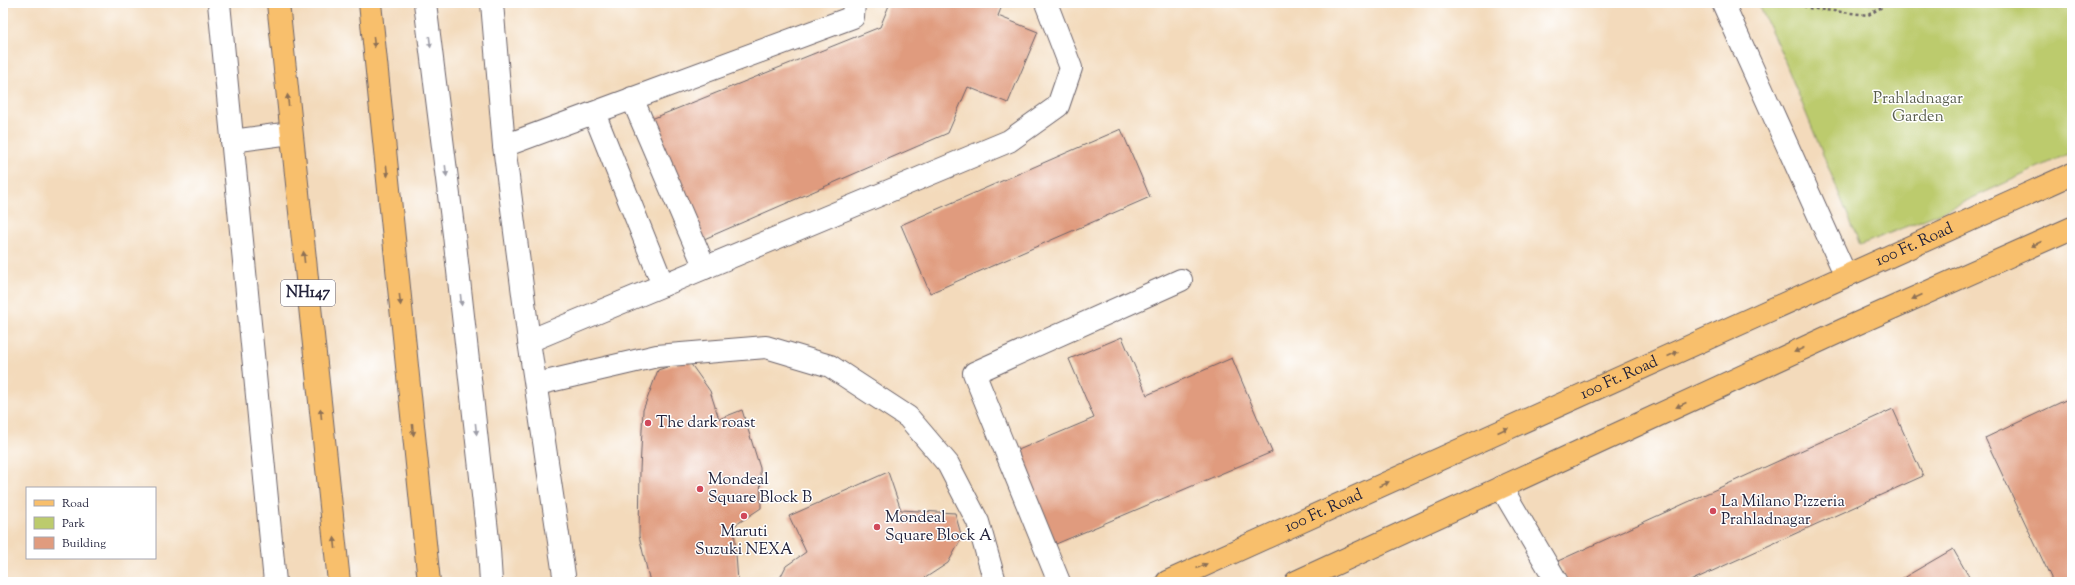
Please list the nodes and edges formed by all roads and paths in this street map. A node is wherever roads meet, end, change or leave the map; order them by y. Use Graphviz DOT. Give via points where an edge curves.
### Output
graph roads {
  1 [pos="219,3"];
  2 [pos="278,3"];
  3 [pos="370,3"];
  4 [pos="425,3"];
  5 [pos="492,3"];
  6 [pos="854,3"];
  7 [pos="1046,3"];
  8 [pos="1723,3"];
  9 [pos="1798,3"];
  10 [pos="1890,3"];
  11 [pos="632,98"];
  12 [pos="594,113"];
  13 [pos="291,133"];
  14 [pos="232,141"];
  15 [pos="504,146"];
  16 [pos="2072,174"];
  17 [pos="2072,228"];
  18 [pos="705,268"];
  19 [pos="1846,276"];
  20 [pos="1181,280"];
  21 [pos="663,285"];
  22 [pos="529,341"];
  23 [pos="537,384"];
  24 [pos="1501,487"];
  25 [pos="275,582"];
  26 [pos="339,582"];
  27 [pos="429,582"];
  28 [pos="491,582"];
  29 [pos="565,582"];
  30 [pos="994,582"];
  31 [pos="1059,582"];
  32 [pos="1167,582"];
  33 [pos="1296,582"];
  34 [pos="1557,582"];
  1 -- 14 [label="street"];
  13 -- 2 [label="main road, NH147, one-way"];
  3 -- 27 [label="main road, one-way"];
  4 -- 28 [label="street, one-way" via="457,258 489,541"];
  5 -- 15 [label="street"];
  6 -- 11 [label="street" via="853,17"];
  7 -- 18 [label="street" via="1071,68 1058,106 1009,141"];
  8 -- 19 [label="street"];
  9 -- 10 [label="path" via="1808,8 1868,15"];
  11 -- 12 [label="street"];
  11 -- 18 [label="street"];
  12 -- 15 [label="street"];
  12 -- 21 [label="street"];
  13 -- 14 [label="street"];
  26 -- 13 [label="main road, NH147, one-way"];
  14 -- 25 [label="street"];
  15 -- 22 [label="street"];
  16 -- 19 [label="main road, 100 Ft. Road"];
  17 -- 24 [label="main road, one-way"];
  18 -- 21 [label="street"];
  32 -- 19 [label="main road, 100 Ft. Road, one-way"];
  20 -- 31 [label="street" via="974,372"];
  21 -- 22 [label="street"];
  22 -- 23 [label="street"];
  23 -- 29 [label="street"];
  23 -- 30 [label="street" via="657,356 766,346 830,366 908,417 948,464 978,522"];
  24 -- 33 [label="main road"];
  24 -- 34 [label="street"];
}
